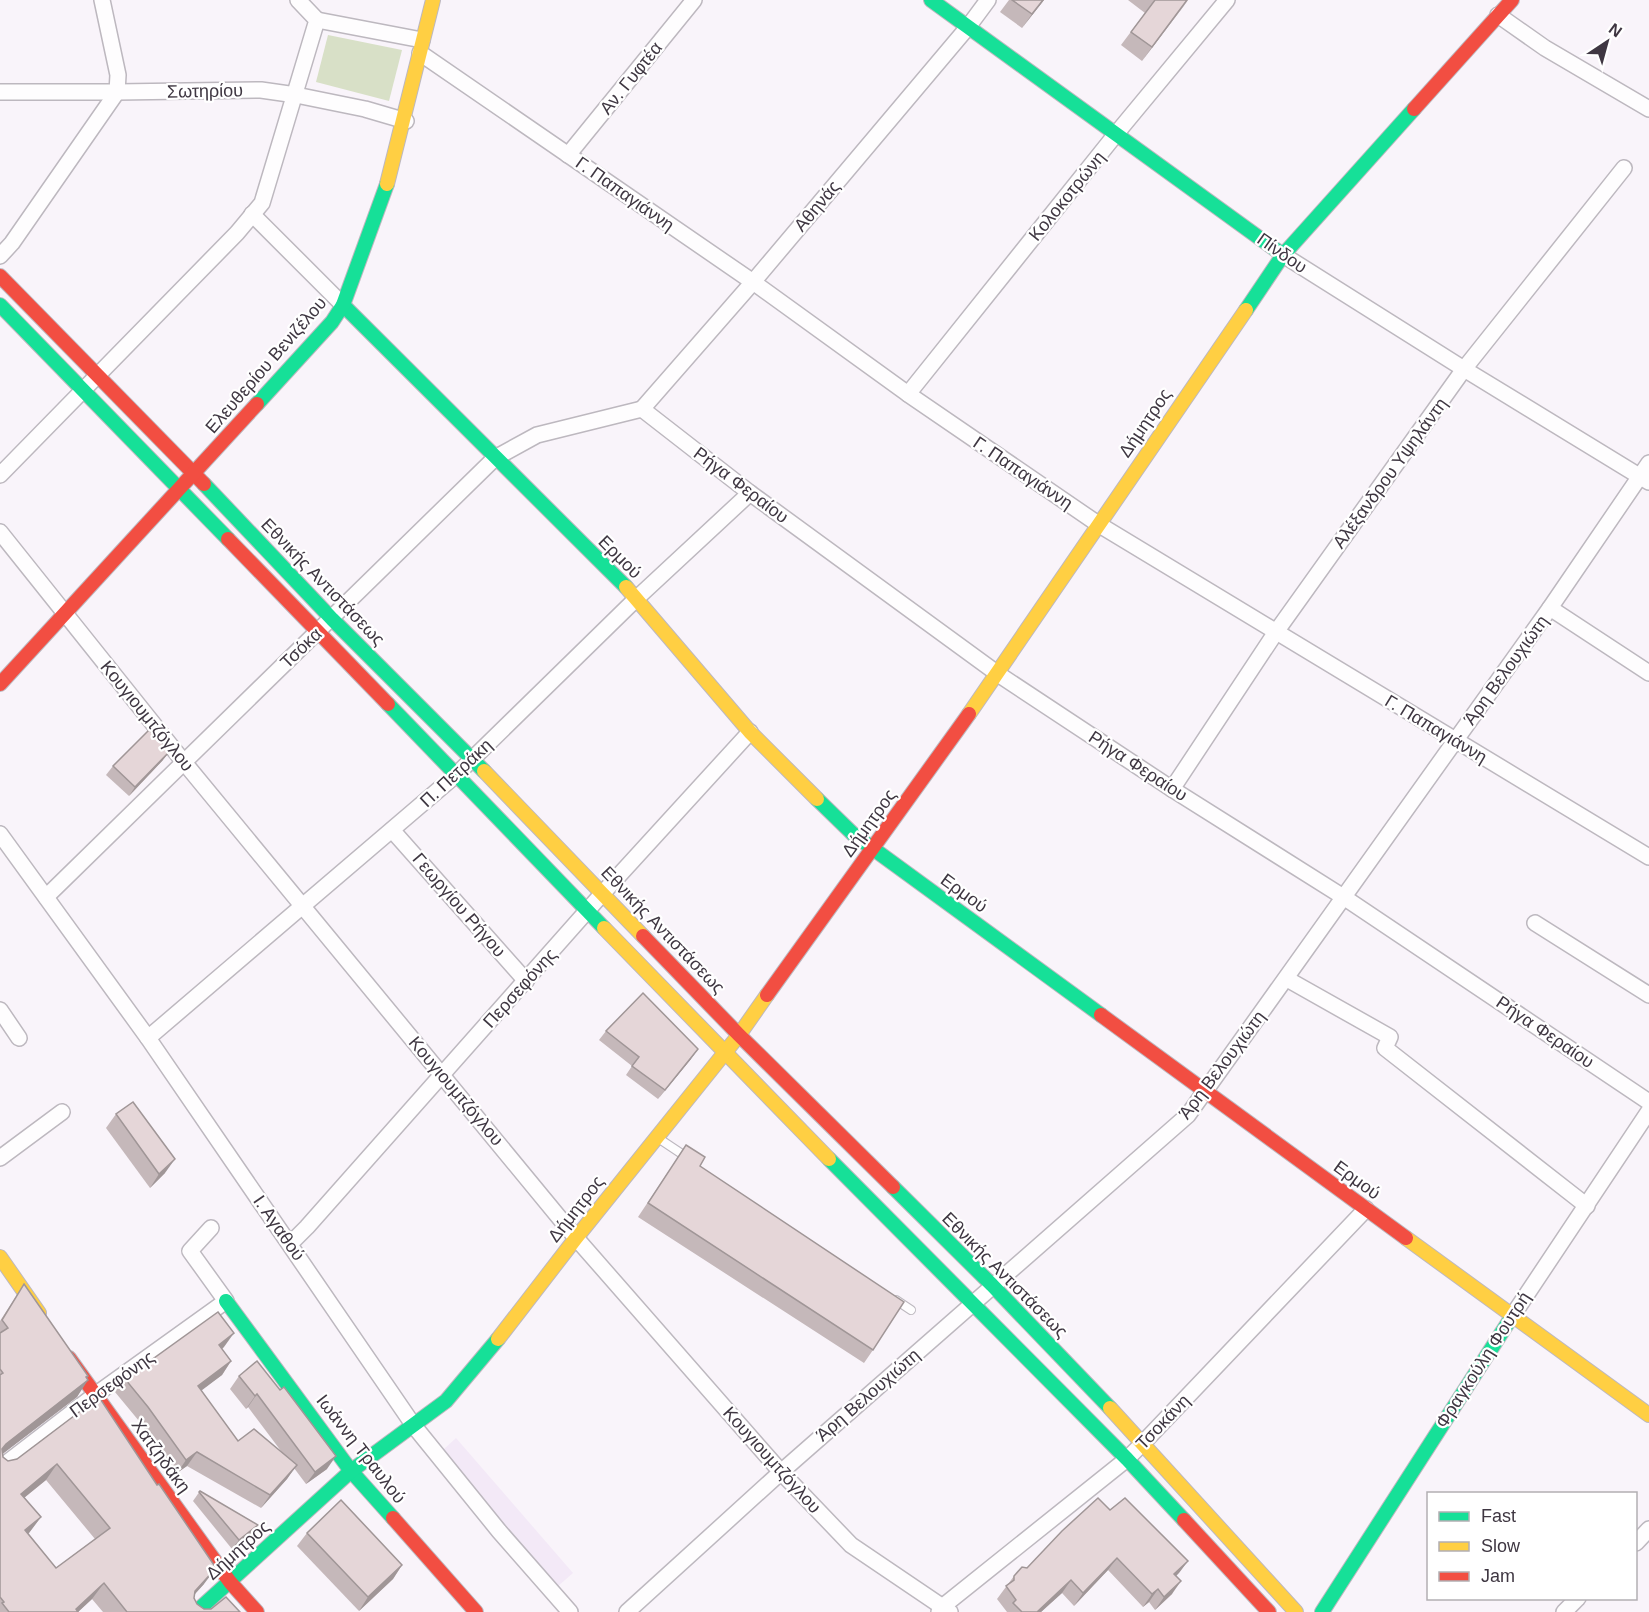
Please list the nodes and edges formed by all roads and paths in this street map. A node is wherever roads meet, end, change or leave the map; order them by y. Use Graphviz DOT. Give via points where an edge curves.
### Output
graph roads {
  1 [pos="102,0"];
  2 [pos="298,0"];
  3 [pos="433,0"];
  4 [pos="694,0"];
  5 [pos="931,0"];
  6 [pos="988,0"];
  7 [pos="1227,0"];
  8 [pos="1512,0"];
  9 [pos="1498,15"];
  10 [pos="317,20"];
  11 [pos="968,27"];
  12 [pos="421,46"];
  13 [pos="0,92"];
  14 [pos="117,92"];
  15 [pos="296,95"];
  16 [pos="1649,109"];
  17 [pos="406,121"];
  18 [pos="1116,134"];
  19 [pos="568,155"];
  20 [pos="1624,168"];
  21 [pos="252,214"];
  22 [pos="1283,255"];
  23 [pos="0,256"];
  24 [pos="0,276"];
  25 [pos="753,282"];
  26 [pos="343,304"];
  27 [pos="0,305"];
  28 [pos="1464,369"];
  29 [pos="97,374"];
  30 [pos="84,389"];
  31 [pos="908,394"];
  32 [pos="642,410"];
  33 [pos="495,458"];
  34 [pos="1649,463"];
  35 [pos="194,474"];
  36 [pos="0,475"];
  37 [pos="1644,479"];
  38 [pos="179,489"];
  39 [pos="750,493"];
  40 [pos="1098,524"];
  41 [pos="0,532"];
  42 [pos="637,598"];
  43 [pos="1550,608"];
  44 [pos="64,614"];
  45 [pos="332,619"];
  46 [pos="317,632"];
  47 [pos="1276,632"];
  48 [pos="1649,672"];
  49 [pos="998,674"];
  50 [pos="0,684"];
  51 [pos="750,732"];
  52 [pos="1455,741"];
  53 [pos="472,759"];
  54 [pos="183,761"];
  55 [pos="457,774"];
  56 [pos="1172,789"];
  57 [pos="392,830"];
  58 [pos="0,834"];
  59 [pos="872,849"];
  60 [pos="1649,857"];
  61 [pos="602,894"];
  62 [pos="46,897"];
  63 [pos="1345,898"];
  64 [pos="303,907"];
  65 [pos="588,910"];
  66 [pos="1535,923"];
  67 [pos="1287,979"];
  68 [pos="526,981"];
  69 [pos="1649,995"];
  70 [pos="0,1010"];
  71 [pos="739,1035"];
  72 [pos="19,1038"];
  73 [pos="148,1038"];
  74 [pos="724,1053"];
  75 [pos="442,1074"];
  76 [pos="1206,1092"];
  77 [pos="1649,1102"];
  78 [pos="1649,1111"];
  79 [pos="62,1113"];
  80 [pos="657,1137"];
  81 [pos="0,1158"];
  82 [pos="696,1163"];
  83 [pos="1587,1206"];
  84 [pos="1365,1209"];
  85 [pos="211,1228"];
  86 [pos="576,1238"];
  87 [pos="291,1243"];
  88 [pos="0,1257"];
  89 [pos="992,1285"];
  90 [pos="891,1296"];
  91 [pos="226,1301"];
  92 [pos="972,1304"];
  93 [pos="911,1310"];
  94 [pos="1512,1315"];
  95 [pos="48,1326"];
  96 [pos="61,1346"];
  97 [pos="95,1395"];
  98 [pos="1649,1415"];
  99 [pos="414,1426"];
  100 [pos="1143,1443"];
  101 [pos="1126,1459"];
  102 [pos="0,1468"];
  103 [pos="351,1471"];
  104 [pos="781,1472"];
  105 [pos="1649,1529"];
  106 [pos="1637,1541"];
  107 [pos="230,1582"];
  108 [pos="1577,1600"];
  109 [pos="943,1610"];
  110 [pos="196,1612"];
  111 [pos="257,1612"];
  112 [pos="476,1612"];
  113 [pos="570,1612"];
  114 [pos="627,1612"];
  115 [pos="1269,1612"];
  116 [pos="1296,1612"];
  117 [pos="1323,1612"];
  118 [pos="1564,1612"];
  1 -- 14 [label="street"];
  2 -- 10 [label="street"];
  3 -- 12 [label="street, Ελευθερίου Βενιζέλου"];
  4 -- 19 [label="street, Αν. Γυφτέα"];
  5 -- 11 [label="street, Πίνδου"];
  6 -- 11 [label="street, Αθηνάς"];
  7 -- 18 [label="street, Κολοκοτρώνη"];
  8 -- 9 [label="street, Δήμητρος"];
  9 -- 16 [label="street" via="1545,48"];
  9 -- 22 [label="street, Δήμητρος"];
  10 -- 12 [label="street"];
  10 -- 15 [label="street"];
  11 -- 18 [label="street, Πίνδου"];
  11 -- 25 [label="street, Αθηνάς"];
  12 -- 17 [label="street, Ελευθερίου Βενιζέλου"];
  12 -- 19 [label="street, Γ. Παπαγιάννη"];
  13 -- 14 [label="street, Σωτηρίου"];
  14 -- 15 [label="street, Σωτηρίου" via="261,90"];
  14 -- 23 [label="street"];
  15 -- 17 [label="street, Σωτηρίου"];
  15 -- 21 [label="street" via="262,203"];
  17 -- 26 [label="street, Ελευθερίου Βενιζέλου" via="376,219"];
  18 -- 22 [label="street, Πίνδου"];
  18 -- 31 [label="street, Κολοκοτρώνη"];
  19 -- 25 [label="street, Γ. Παπαγιάννη"];
  20 -- 28 [label="street, Αλέξανδρου Υψηλάντη"];
  21 -- 26 [label="street"];
  21 -- 29 [label="street"];
  22 -- 28 [label="street, Πίνδου"];
  22 -- 40 [label="street, Δήμητρος"];
  24 -- 29 [label="street, Εθνικής Αντιστάσεως"];
  25 -- 31 [label="street, Γ. Παπαγιάννη"];
  25 -- 32 [label="street, Αθηνάς"];
  26 -- 33 [label="street, Ερμού"];
  26 -- 35 [label="street, Ελευθερίου Βενιζέλου" via="332,322"];
  27 -- 30 [label="street"];
  28 -- 37 [label="street, Πίνδου"];
  28 -- 47 [label="street, Αλέξανδρου Υψηλάντη"];
  29 -- 30 [label="street"];
  29 -- 35 [label="street, Εθνικής Αντιστάσεως"];
  30 -- 36 [label="street"];
  30 -- 38 [label="street"];
  31 -- 40 [label="street, Γ. Παπαγιάννη"];
  32 -- 33 [label="street, Τσόκα" via="537,435"];
  32 -- 39 [label="street, Ρήγα Φεραίου"];
  33 -- 42 [label="street, Ερμού"];
  33 -- 45 [label="street, Τσόκα"];
  34 -- 37 [label="street, Άρη Βελουχιώτη"];
  35 -- 38 [label="street, Ελευθερίου Βενιζέλου"];
  35 -- 45 [label="street, Εθνικής Αντιστάσεως"];
  37 -- 43 [label="street, Άρη Βελουχιώτη"];
  38 -- 44 [label="street, Ελευθερίου Βενιζέλου"];
  38 -- 46 [label="street"];
  39 -- 42 [label="street, Π. Πετράκη"];
  39 -- 49 [label="street, Ρήγα Φεραίου"];
  40 -- 47 [label="street, Γ. Παπαγιάννη"];
  40 -- 49 [label="street, Δήμητρος"];
  41 -- 44 [label="street, Κουγιουμτζόγλου"];
  42 -- 51 [label="street, Ερμού"];
  42 -- 53 [label="street, Π. Πετράκη"];
  43 -- 48 [label="street"];
  43 -- 52 [label="street, Άρη Βελουχιώτη"];
  44 -- 50 [label="street, Ελευθερίου Βενιζέλου"];
  44 -- 54 [label="street, Κουγιουμτζόγλου"];
  45 -- 46 [label="street, Τσόκα"];
  45 -- 53 [label="street, Εθνικής Αντιστάσεως"];
  46 -- 54 [label="street, Τσόκα"];
  46 -- 55 [label="street"];
  47 -- 52 [label="street, Γ. Παπαγιάννη"];
  47 -- 56 [label="street, Αλέξανδρου Υψηλάντη"];
  49 -- 56 [label="street, Ρήγα Φεραίου"];
  49 -- 59 [label="street, Δήμητρος"];
  51 -- 59 [label="street, Ερμού"];
  51 -- 61 [label="street, Περσεφόνης"];
  52 -- 60 [label="street, Γ. Παπαγιάννη"];
  52 -- 63 [label="street, Άρη Βελουχιώτη"];
  53 -- 55 [label="street, Π. Πετράκη"];
  53 -- 61 [label="street, Εθνικής Αντιστάσεως"];
  54 -- 62 [label="street, Τσόκα"];
  54 -- 64 [label="street, Κουγιουμτζόγλου"];
  55 -- 57 [label="street, Π. Πετράκη"];
  55 -- 65 [label="street"];
  56 -- 63 [label="street, Ρήγα Φεραίου"];
  57 -- 64 [label="street, Π. Πετράκη"];
  57 -- 68 [label="street, Γεωργίου Ρήγου"];
  58 -- 62 [label="street, Ι. Αγαθού"];
  59 -- 71 [label="street, Δήμητρος"];
  59 -- 76 [label="street, Ερμού"];
  61 -- 65 [label="street, Περσεφόνης"];
  61 -- 71 [label="street, Εθνικής Αντιστάσεως"];
  62 -- 73 [label="street, Ι. Αγαθού"];
  63 -- 67 [label="street, Άρη Βελουχιώτη"];
  63 -- 77 [label="street, Ρήγα Φεραίου"];
  64 -- 73 [label="street, Π. Πετράκη"];
  64 -- 75 [label="street, Κουγιουμτζόγλου"];
  65 -- 68 [label="street, Περσεφόνης"];
  65 -- 74 [label="street"];
  66 -- 69 [label="street"];
  67 -- 76 [label="street, Άρη Βελουχιώτη"];
  67 -- 83 [label="street" via="1390,1037 1385,1048"];
  68 -- 75 [label="street, Περσεφόνης"];
  70 -- 72 [label="street"];
  71 -- 74 [label="street, Δήμητρος"];
  71 -- 89 [label="street, Εθνικής Αντιστάσεως"];
  73 -- 87 [label="street, Ι. Αγαθού"];
  74 -- 80 [label="street, Δήμητρος"];
  74 -- 92 [label="street"];
  75 -- 86 [label="street, Κουγιουμτζόγλου"];
  75 -- 87 [label="street, Περσεφόνης"];
  76 -- 84 [label="street, Ερμού"];
  76 -- 89 [label="street, Άρη Βελουχιώτη" via="1188,1115"];
  78 -- 83 [label="street, Φραγκούλη Φουτρή"];
  79 -- 81 [label="street"];
  80 -- 82 [label="lane"];
  80 -- 86 [label="street, Δήμητρος"];
  83 -- 94 [label="street, Φραγκούλη Φουτρή"];
  84 -- 94 [label="street, Ερμού"];
  84 -- 100 [label="street, Τσοκάνη"];
  85 -- 91 [label="street" via="190,1251"];
  86 -- 99 [label="street, Δήμητρος" via="477,1366 446,1401"];
  86 -- 104 [label="street, Κουγιουμτζόγλου"];
  87 -- 99 [label="street, Ι. Αγαθού"];
  88 -- 95 [label="street"];
  89 -- 92 [label="street, Άρη Βελουχιώτη"];
  89 -- 100 [label="street, Εθνικής Αντιστάσεως"];
  90 -- 93 [label="lane"];
  91 -- 97 [label="street, Περσεφόνης"];
  91 -- 103 [label="street, Ιωάννη Τραυλού"];
  92 -- 101 [label="street"];
  92 -- 104 [label="street, Άρη Βελουχιώτη"];
  94 -- 98 [label="street, Ερμού"];
  94 -- 117 [label="street, Φραγκούλη Φουτρή"];
  96 -- 97 [label="street, Χατζηδάκη"];
  97 -- 102 [label="street, Περσεφόνης"];
  97 -- 107 [label="street, Χατζηδάκη"];
  99 -- 103 [label="street, Δήμητρος"];
  99 -- 113 [label="street, Ι. Αγαθού"];
  100 -- 101 [label="street, Τσοκάνη"];
  100 -- 116 [label="street, Εθνικής Αντιστάσεως"];
  101 -- 109 [label="street, Τσοκάνη"];
  101 -- 115 [label="street"];
  103 -- 107 [label="street, Δήμητρος"];
  103 -- 112 [label="street, Ιωάννη Τραυλού"];
  104 -- 109 [label="street, Κουγιουμτζόγλου" via="851,1545"];
  104 -- 114 [label="street, Άρη Βελουχιώτη"];
  105 -- 106 [label="street"];
  107 -- 110 [label="street, Δήμητρος"];
  107 -- 111 [label="street, Χατζηδάκη"];
  108 -- 118 [label="street"];
}
